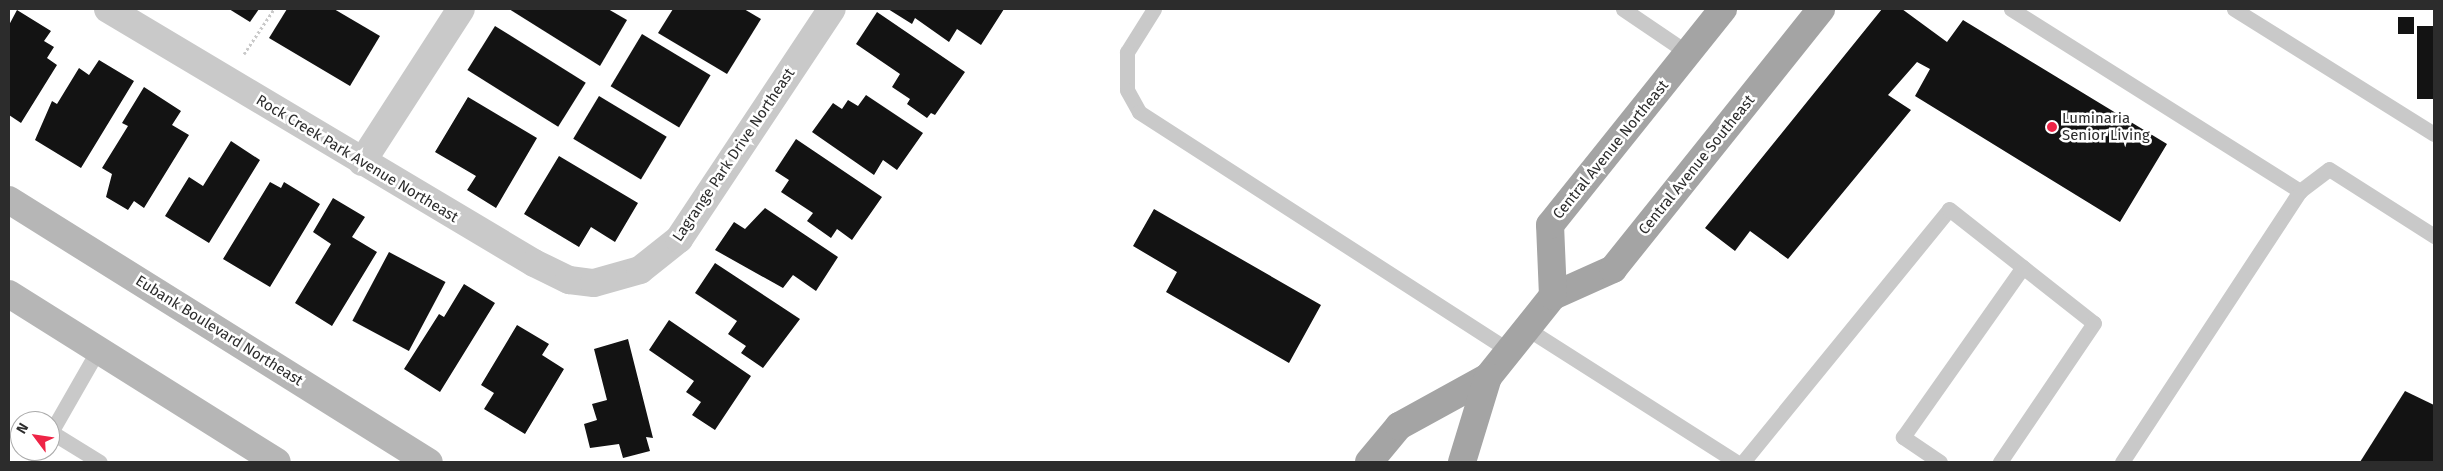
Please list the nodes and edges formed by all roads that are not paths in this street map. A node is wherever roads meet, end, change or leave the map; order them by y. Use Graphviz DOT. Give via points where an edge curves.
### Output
graph roads {
  1 [pos="108,9"];
  2 [pos="461,9"];
  3 [pos="832,9"];
  4 [pos="1154,9"];
  5 [pos="1623,9"];
  6 [pos="1723,9"];
  7 [pos="1820,9"];
  8 [pos="2011,9"];
  9 [pos="2234,9"];
  10 [pos="1688,53"];
  11 [pos="2434,134"];
  12 [pos="362,162"];
  13 [pos="2300,191"];
  14 [pos="9,200"];
  15 [pos="2434,236"];
  16 [pos="2023,267"];
  17 [pos="615,280"];
  18 [pos="9,294"];
  19 [pos="1553,296"];
  20 [pos="1526,328"];
  21 [pos="98,350"];
  22 [pos="1509,350"];
  23 [pos="1488,377"];
  24 [pos="414,458"];
  25 [pos="100,462"];
  26 [pos="277,462"];
  27 [pos="1369,462"];
  28 [pos="1462,462"];
  29 [pos="1736,462"];
  30 [pos="1743,462"];
  31 [pos="1940,462"];
  32 [pos="2000,462"];
  33 [pos="2122,462"];
  1 -- 12 [label="street, Rock Creek Park Avenue Northeast"];
  2 -- 12 [label="street"];
  3 -- 17 [label="street, Lagrange Park Drive Northeast" via="679,239 652,263"];
  4 -- 22 [label="lane" via="1127,52 1127,90 1139,112"];
  5 -- 10 [label="lane"];
  6 -- 10 [label="main road, Central Avenue Northeast"];
  7 -- 19 [label="main road, Central Avenue Southeast" via="1613,269"];
  8 -- 13 [label="lane"];
  9 -- 11 [label="lane"];
  10 -- 19 [label="main road, Central Avenue Northeast" via="1550,225"];
  12 -- 17 [label="street, Rock Creek Park Avenue Northeast" via="557,276 594,283"];
  13 -- 15 [label="lane" via="2329,168"];
  13 -- 33 [label="lane"];
  14 -- 24 [label="main road, Eubank Boulevard Northeast"];
  16 -- 30 [label="lane" via="1949,209"];
  16 -- 31 [label="lane" via="1903,438"];
  16 -- 32 [label="lane" via="2094,323"];
  18 -- 21 [label="main road"];
  19 -- 20 [label="main road"];
  20 -- 22 [label="main road"];
  20 -- 29 [label="lane"];
  21 -- 25 [label="lane" via="51,432"];
  21 -- 26 [label="main road"];
  22 -- 23 [label="main road"];
  23 -- 27 [label="main road" via="1399,426"];
  23 -- 28 [label="main road"];
}
